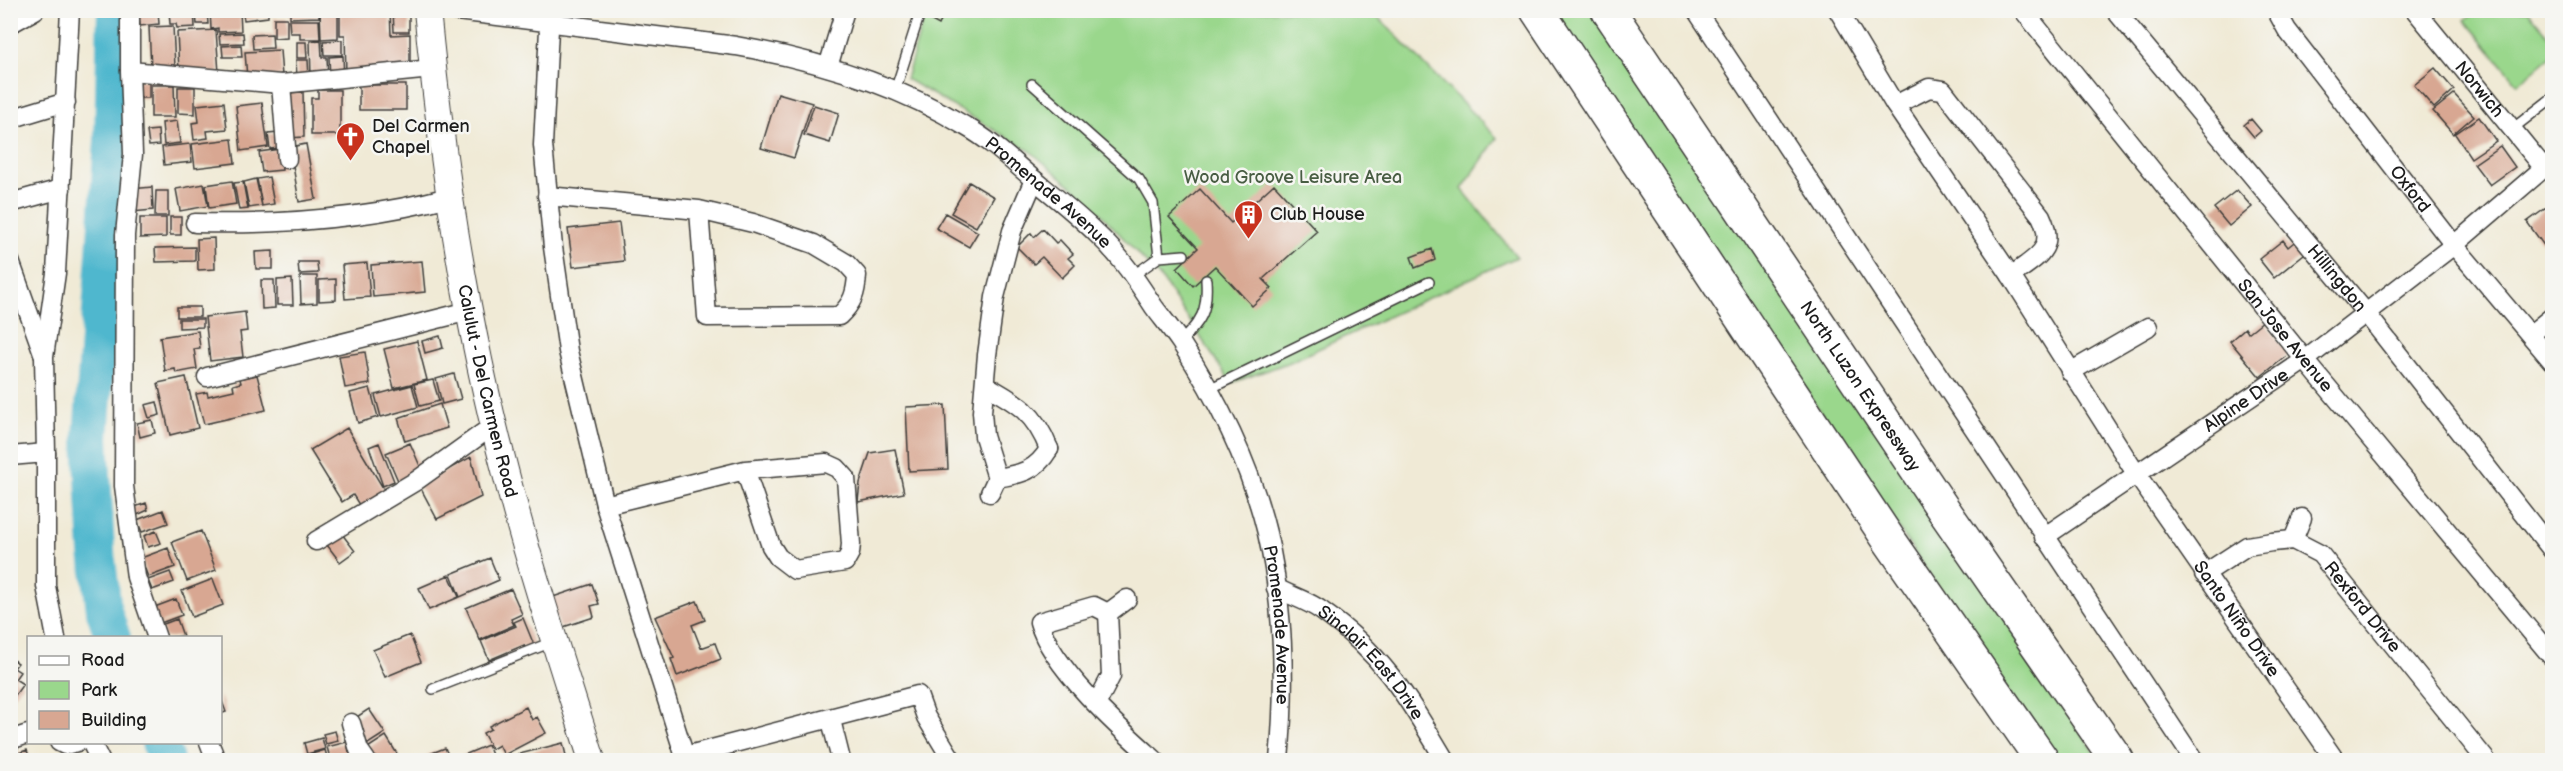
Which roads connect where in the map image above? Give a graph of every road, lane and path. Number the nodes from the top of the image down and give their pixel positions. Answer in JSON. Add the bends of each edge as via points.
{"nodes":[{"id":1,"x":35,"y":10,"type":"edge"},
{"id":2,"x":70,"y":10,"type":"edge"},
{"id":3,"x":130,"y":10,"type":"edge"},
{"id":4,"x":427,"y":10,"type":"edge"},
{"id":5,"x":449,"y":10,"type":"edge"},
{"id":6,"x":844,"y":10,"type":"edge"},
{"id":7,"x":921,"y":10,"type":"edge"},
{"id":8,"x":1537,"y":10,"type":"edge"},
{"id":9,"x":1608,"y":10,"type":"edge"},
{"id":10,"x":1696,"y":10,"type":"edge"},
{"id":11,"x":1838,"y":10,"type":"edge"},
{"id":12,"x":2023,"y":10,"type":"edge"},
{"id":13,"x":2115,"y":10,"type":"edge"},
{"id":14,"x":2276,"y":10,"type":"edge"},
{"id":15,"x":2415,"y":10,"type":"edge"},
{"id":16,"x":549,"y":16,"type":"edge"},
{"id":17,"x":10,"y":24,"type":"edge"},
{"id":18,"x":828,"y":67,"type":"junction"},
{"id":19,"x":432,"y":69,"type":"junction"},
{"id":20,"x":130,"y":71,"type":"junction"},
{"id":21,"x":281,"y":84,"type":"junction"},
{"id":22,"x":1032,"y":84,"type":"dead end"},
{"id":23,"x":895,"y":91,"type":"junction"},
{"id":24,"x":2553,"y":98,"type":"edge"},
{"id":25,"x":66,"y":102,"type":"junction"},
{"id":26,"x":1895,"y":105,"type":"junction"},
{"id":27,"x":10,"y":119,"type":"edge"},
{"id":28,"x":2511,"y":130,"type":"junction"},
{"id":29,"x":286,"y":159,"type":"dead end"},
{"id":30,"x":2548,"y":164,"type":"edge"},
{"id":31,"x":1035,"y":180,"type":"junction"},
{"id":32,"x":61,"y":189,"type":"junction"},
{"id":33,"x":547,"y":196,"type":"junction"},
{"id":34,"x":449,"y":197,"type":"junction"},
{"id":35,"x":10,"y":203,"type":"edge"},
{"id":36,"x":699,"y":210,"type":"junction"},
{"id":37,"x":195,"y":223,"type":"dead end"},
{"id":38,"x":2454,"y":245,"type":"junction"},
{"id":39,"x":1184,"y":255,"type":"dead end"},
{"id":40,"x":1159,"y":257,"type":"junction"},
{"id":41,"x":10,"y":261,"type":"edge"},
{"id":42,"x":1134,"y":275,"type":"junction"},
{"id":43,"x":2011,"y":276,"type":"junction"},
{"id":44,"x":1206,"y":280,"type":"dead end"},
{"id":45,"x":1429,"y":282,"type":"dead end"},
{"id":46,"x":469,"y":311,"type":"junction"},
{"id":47,"x":2366,"y":313,"type":"junction"},
{"id":48,"x":2553,"y":317,"type":"edge"},
{"id":49,"x":2148,"y":327,"type":"dead end"},
{"id":50,"x":2531,"y":334,"type":"junction"},
{"id":51,"x":1180,"y":342,"type":"junction"},
{"id":52,"x":44,"y":357,"type":"junction"},
{"id":53,"x":2305,"y":360,"type":"junction"},
{"id":54,"x":2553,"y":361,"type":"edge"},
{"id":55,"x":2070,"y":372,"type":"junction"},
{"id":56,"x":207,"y":377,"type":"dead end"},
{"id":57,"x":985,"y":385,"type":"junction"},
{"id":58,"x":1209,"y":389,"type":"junction"},
{"id":59,"x":494,"y":425,"type":"junction"},
{"id":60,"x":46,"y":453,"type":"junction"},
{"id":61,"x":10,"y":456,"type":"edge"},
{"id":62,"x":745,"y":470,"type":"junction"},
{"id":63,"x":2137,"y":475,"type":"junction"},
{"id":64,"x":605,"y":505,"type":"junction"},
{"id":65,"x":2302,"y":519,"type":"dead end"},
{"id":66,"x":2044,"y":537,"type":"junction"},
{"id":67,"x":2293,"y":540,"type":"junction"},
{"id":68,"x":316,"y":541,"type":"dead end"},
{"id":69,"x":2553,"y":550,"type":"edge"},
{"id":70,"x":2205,"y":574,"type":"junction"},
{"id":71,"x":1276,"y":588,"type":"junction"},
{"id":72,"x":1127,"y":599,"type":"dead end"},
{"id":73,"x":1108,"y":614,"type":"junction"},
{"id":74,"x":56,"y":636,"type":"edge"},
{"id":75,"x":156,"y":636,"type":"edge"},
{"id":76,"x":555,"y":641,"type":"junction"},
{"id":77,"x":2553,"y":657,"type":"edge"},
{"id":78,"x":433,"y":689,"type":"dead end"},
{"id":79,"x":1097,"y":703,"type":"junction"},
{"id":80,"x":831,"y":720,"type":"junction"},
{"id":81,"x":351,"y":723,"type":"dead end"},
{"id":82,"x":27,"y":734,"type":"edge"},
{"id":83,"x":10,"y":740,"type":"edge"},
{"id":84,"x":92,"y":744,"type":"edge"},
{"id":85,"x":209,"y":744,"type":"edge"},
{"id":86,"x":685,"y":758,"type":"edge"},
{"id":87,"x":100,"y":760,"type":"edge"},
{"id":88,"x":216,"y":760,"type":"edge"},
{"id":89,"x":366,"y":760,"type":"edge"},
{"id":90,"x":592,"y":760,"type":"edge"},
{"id":91,"x":841,"y":760,"type":"edge"},
{"id":92,"x":952,"y":760,"type":"edge"},
{"id":93,"x":1155,"y":760,"type":"edge"},
{"id":94,"x":1279,"y":760,"type":"edge"},
{"id":95,"x":1445,"y":760,"type":"edge"},
{"id":96,"x":2042,"y":760,"type":"edge"},
{"id":97,"x":2117,"y":760,"type":"edge"},
{"id":98,"x":2194,"y":760,"type":"edge"},
{"id":99,"x":2336,"y":760,"type":"edge"},
{"id":100,"x":2487,"y":760,"type":"edge"}],
"edges":[{"from":1,"to":17,"type":"street"},
{"from":2,"to":25,"type":"street"},
{"from":3,"to":20,"type":"street"},
{"from":4,"to":19,"type":"main road","name":"Calulut - Del Carmen Road"},
{"from":5,"to":16,"type":"street","name":"Promenade Avenue"},
{"from":6,"to":18,"type":"street"},
{"from":7,"to":23,"type":"lane"},
{"from":8,"to":96,"type":"highway","via":[[1889,540]]},
{"from":9,"to":97,"type":"highway","name":"North Luzon Expressway","via":[[1945,512]]},
{"from":10,"to":66,"type":"street"},
{"from":11,"to":26,"type":"street","name":"Santo Niño Drive"},
{"from":12,"to":53,"type":"street","name":"San Jose Avenue"},
{"from":13,"to":47,"type":"street","name":"Hillingdon"},
{"from":14,"to":38,"type":"street","name":"Oxford","via":[[2287,30]]},
{"from":15,"to":28,"type":"street","name":"Norwich"},
{"from":16,"to":18,"type":"street","name":"Promenade Avenue","via":[[736,46]]},
{"from":16,"to":33,"type":"street","via":[[543,145]]},
{"from":18,"to":23,"type":"street","name":"Promenade Avenue"},
{"from":19,"to":21,"type":"street"},
{"from":19,"to":34,"type":"main road","name":"Calulut - Del Carmen Road"},
{"from":20,"to":21,"type":"street"},
{"from":20,"to":75,"type":"street","via":[[133,154],[125,236],[124,486],[136,577]]},
{"from":21,"to":29,"type":"street"},
{"from":22,"to":40,"type":"lane","via":[[1139,180],[1153,203]]},
{"from":23,"to":31,"type":"street","name":"Promenade Avenue","via":[[966,126]]},
{"from":24,"to":28,"type":"lane"},
{"from":25,"to":27,"type":"street"},
{"from":25,"to":32,"type":"street"},
{"from":26,"to":43,"type":"street","name":"Santo Niño Drive"},
{"from":26,"to":43,"type":"street","via":[[1929,88],[1943,90],[2041,216],[2048,231],[2048,243]]},
{"from":28,"to":30,"type":"street","name":"Norwich"},
{"from":30,"to":38,"type":"street","name":"Alpine Drive"},
{"from":31,"to":42,"type":"street","name":"Promenade Avenue","via":[[1097,234]]},
{"from":31,"to":57,"type":"street","via":[[1012,231],[995,297]]},
{"from":32,"to":35,"type":"street"},
{"from":32,"to":52,"type":"street","via":[[56,273]]},
{"from":33,"to":36,"type":"street"},
{"from":33,"to":64,"type":"street","via":[[568,351]]},
{"from":34,"to":37,"type":"street","via":[[356,216],[262,224]]},
{"from":34,"to":46,"type":"main road","name":"Calulut - Del Carmen Road"},
{"from":36,"to":36,"type":"street","via":[[814,244],[846,263],[857,275],[850,306],[839,316],[707,317]]},
{"from":38,"to":47,"type":"street","name":"Alpine Drive"},
{"from":38,"to":50,"type":"street","name":"Oxford"},
{"from":39,"to":40,"type":"lane"},
{"from":40,"to":42,"type":"lane"},
{"from":41,"to":52,"type":"street"},
{"from":42,"to":51,"type":"street","name":"Promenade Avenue"},
{"from":43,"to":55,"type":"street","name":"Santo Niño Drive"},
{"from":44,"to":51,"type":"lane","via":[[1204,313]]},
{"from":45,"to":58,"type":"lane"},
{"from":46,"to":56,"type":"street"},
{"from":46,"to":59,"type":"main road","name":"Calulut - Del Carmen Road"},
{"from":47,"to":53,"type":"street","name":"Alpine Drive"},
{"from":47,"to":69,"type":"street","name":"Hillingdon"},
{"from":48,"to":50,"type":"street"},
{"from":49,"to":55,"type":"street"},
{"from":50,"to":54,"type":"street","name":"Oxford"},
{"from":51,"to":58,"type":"street","name":"Promenade Avenue"},
{"from":52,"to":60,"type":"street"},
{"from":53,"to":63,"type":"street","name":"Alpine Drive"},
{"from":53,"to":77,"type":"street","name":"San Jose Avenue"},
{"from":55,"to":63,"type":"street","name":"Santo Niño Drive"},
{"from":57,"to":57,"type":"street","via":[[982,412],[993,485],[1029,470],[1057,450],[1022,406]]},
{"from":58,"to":71,"type":"street","name":"Promenade Avenue","via":[[1253,489],[1267,532]]},
{"from":59,"to":68,"type":"street","via":[[416,481]]},
{"from":59,"to":76,"type":"main road","name":"Calulut - Del Carmen Road"},
{"from":60,"to":61,"type":"street"},
{"from":60,"to":74,"type":"street","via":[[46,586]]},
{"from":62,"to":62,"type":"street","via":[[826,463],[837,468],[846,478],[847,489],[851,544],[845,562],[795,570],[778,557]]},
{"from":62,"to":64,"type":"street"},
{"from":63,"to":66,"type":"street","name":"Alpine Drive"},
{"from":63,"to":70,"type":"street","name":"Santo Niño Drive"},
{"from":64,"to":86,"type":"street"},
{"from":65,"to":67,"type":"street"},
{"from":66,"to":98,"type":"street"},
{"from":67,"to":70,"type":"street","via":[[2247,546]]},
{"from":67,"to":100,"type":"street","name":"Rexford Drive","via":[[2320,554]]},
{"from":70,"to":99,"type":"street","name":"Santo Niño Drive"},
{"from":71,"to":94,"type":"street","name":"Promenade Avenue","via":[[1284,708]]},
{"from":71,"to":95,"type":"street","name":"Sinclair East Drive","via":[[1321,610],[1375,654],[1402,689]]},
{"from":72,"to":73,"type":"street"},
{"from":73,"to":79,"type":"street","via":[[1111,676]]},
{"from":73,"to":79,"type":"street","via":[[1094,606],[1039,622],[1069,675]]},
{"from":76,"to":78,"type":"lane"},
{"from":76,"to":90,"type":"main road","name":"Calulut - Del Carmen Road"},
{"from":79,"to":93,"type":"street"},
{"from":80,"to":86,"type":"street"},
{"from":80,"to":91,"type":"street"},
{"from":80,"to":92,"type":"street","via":[[918,695],[926,717]]},
{"from":81,"to":89,"type":"street"},
{"from":82,"to":83,"type":"street"},
{"from":84,"to":87,"type":"street"},
{"from":85,"to":88,"type":"street"}]}
